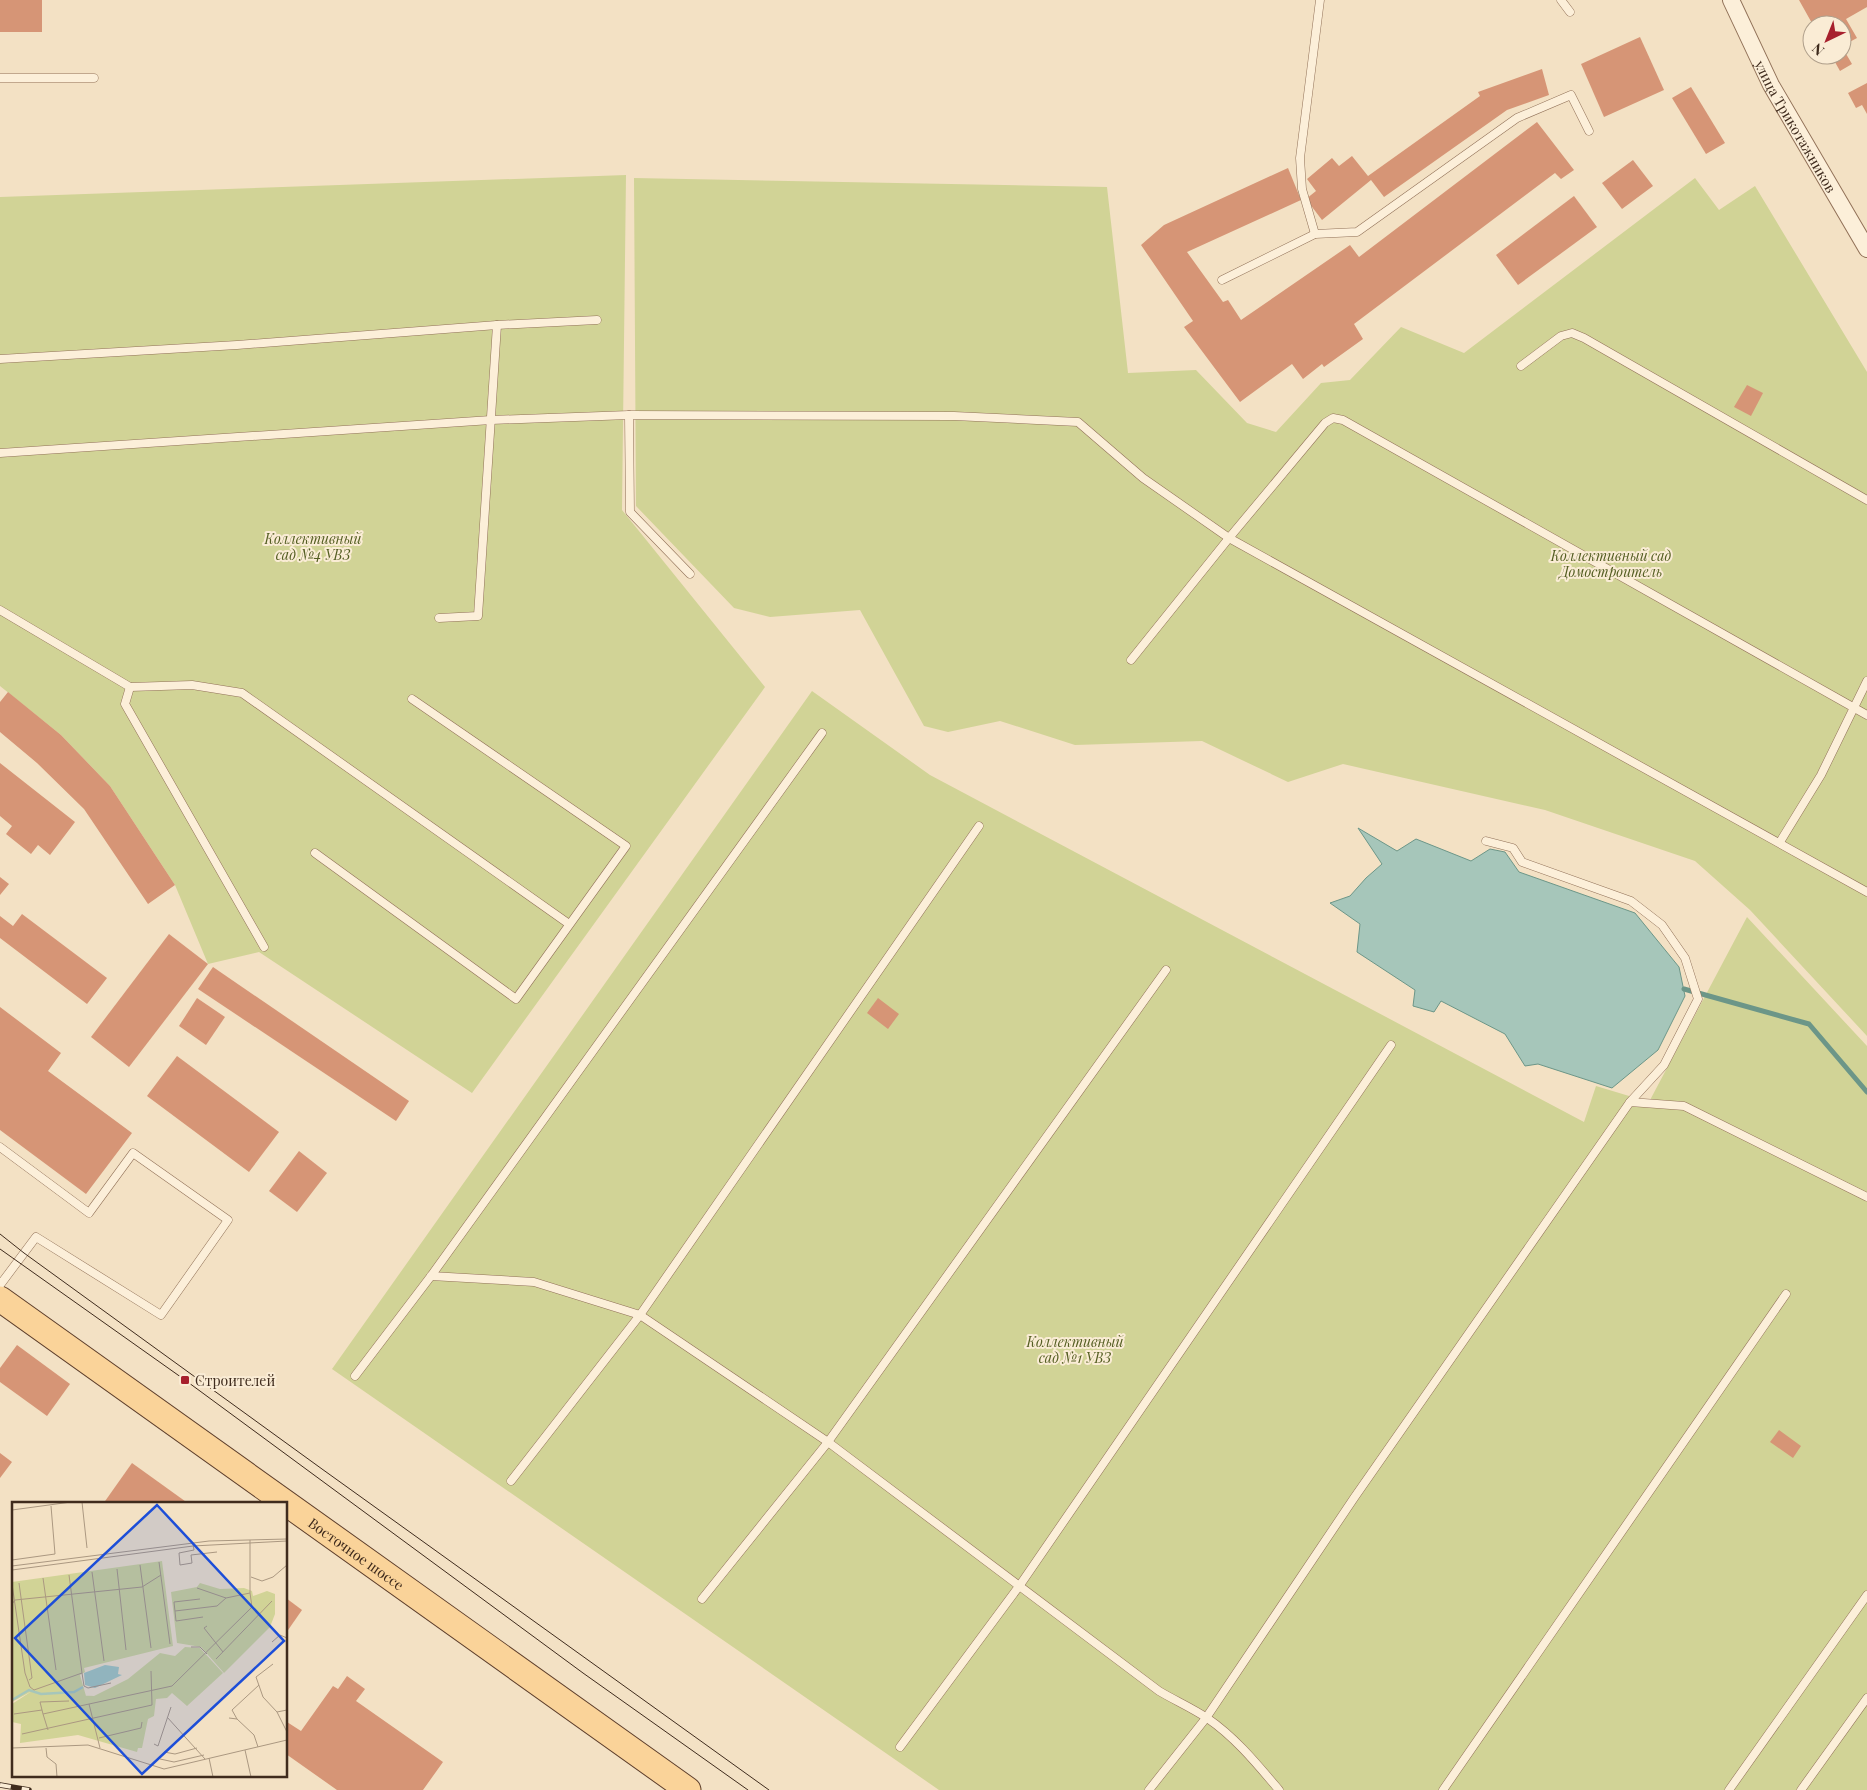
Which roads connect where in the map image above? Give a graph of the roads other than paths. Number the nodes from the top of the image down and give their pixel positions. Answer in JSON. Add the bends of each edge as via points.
{"nodes":[{"id":1,"x":1320,"y":0,"type":"edge"},
{"id":2,"x":1561,"y":0,"type":"edge"},
{"id":3,"x":1731,"y":0,"type":"edge"},
{"id":4,"x":1570,"y":12,"type":"dead end"},
{"id":5,"x":0,"y":78,"type":"edge"},
{"id":6,"x":94,"y":78,"type":"dead end"},
{"id":7,"x":1589,"y":131,"type":"dead end"},
{"id":8,"x":1315,"y":234,"type":"junction"},
{"id":9,"x":1867,"y":249,"type":"edge"},
{"id":10,"x":1222,"y":280,"type":"dead end"},
{"id":11,"x":597,"y":320,"type":"dead end"},
{"id":12,"x":497,"y":325,"type":"junction"},
{"id":13,"x":0,"y":359,"type":"edge"},
{"id":14,"x":1521,"y":366,"type":"dead end"},
{"id":15,"x":629,"y":416,"type":"junction"},
{"id":16,"x":490,"y":420,"type":"junction"},
{"id":17,"x":0,"y":452,"type":"edge"},
{"id":18,"x":1867,"y":500,"type":"edge"},
{"id":19,"x":1229,"y":538,"type":"junction"},
{"id":20,"x":690,"y":574,"type":"dead end"},
{"id":21,"x":0,"y":610,"type":"edge"},
{"id":22,"x":440,"y":618,"type":"dead end"},
{"id":23,"x":1131,"y":660,"type":"dead end"},
{"id":24,"x":1867,"y":681,"type":"edge"},
{"id":25,"x":130,"y":688,"type":"junction"},
{"id":26,"x":412,"y":699,"type":"dead end"},
{"id":27,"x":1855,"y":708,"type":"junction"},
{"id":28,"x":1867,"y":715,"type":"edge"},
{"id":29,"x":822,"y":732,"type":"dead end"},
{"id":30,"x":979,"y":826,"type":"dead end"},
{"id":31,"x":1486,"y":841,"type":"dead end"},
{"id":32,"x":1780,"y":842,"type":"junction"},
{"id":33,"x":315,"y":853,"type":"dead end"},
{"id":34,"x":1867,"y":892,"type":"edge"},
{"id":35,"x":570,"y":924,"type":"junction"},
{"id":36,"x":264,"y":947,"type":"dead end"},
{"id":37,"x":1166,"y":970,"type":"dead end"},
{"id":38,"x":1391,"y":1045,"type":"dead end"},
{"id":39,"x":1630,"y":1102,"type":"junction"},
{"id":40,"x":0,"y":1148,"type":"edge"},
{"id":41,"x":1867,"y":1197,"type":"edge"},
{"id":42,"x":431,"y":1276,"type":"junction"},
{"id":43,"x":0,"y":1285,"type":"edge"},
{"id":44,"x":1786,"y":1294,"type":"dead end"},
{"id":45,"x":0,"y":1299,"type":"edge"},
{"id":46,"x":640,"y":1316,"type":"junction"},
{"id":47,"x":354,"y":1376,"type":"dead end"},
{"id":48,"x":828,"y":1442,"type":"junction"},
{"id":49,"x":511,"y":1481,"type":"dead end"},
{"id":50,"x":284,"y":1502,"type":"edge"},
{"id":51,"x":288,"y":1505,"type":"edge"},
{"id":52,"x":1020,"y":1585,"type":"junction"},
{"id":53,"x":1867,"y":1595,"type":"edge"},
{"id":54,"x":702,"y":1599,"type":"dead end"},
{"id":55,"x":1867,"y":1698,"type":"edge"},
{"id":56,"x":1206,"y":1718,"type":"junction"},
{"id":57,"x":900,"y":1747,"type":"dead end"},
{"id":58,"x":688,"y":1790,"type":"edge"},
{"id":59,"x":1150,"y":1790,"type":"edge"},
{"id":60,"x":1279,"y":1790,"type":"edge"},
{"id":61,"x":1442,"y":1790,"type":"edge"},
{"id":62,"x":1729,"y":1790,"type":"edge"},
{"id":63,"x":1801,"y":1790,"type":"edge"}],
"edges":[{"from":1,"to":8,"type":"lane","via":[[1300,158],[1302,189]]},
{"from":2,"to":4,"type":"lane"},
{"from":3,"to":9,"type":"street","name":"улица Трикотажников","via":[[1771,85]]},
{"from":5,"to":6,"type":"lane"},
{"from":7,"to":8,"type":"lane","via":[[1571,95],[1517,118],[1357,232]]},
{"from":8,"to":10,"type":"lane"},
{"from":11,"to":12,"type":"lane"},
{"from":12,"to":13,"type":"lane"},
{"from":12,"to":16,"type":"lane"},
{"from":14,"to":18,"type":"lane","via":[[1561,336],[1572,333]]},
{"from":15,"to":16,"type":"lane"},
{"from":15,"to":19,"type":"lane","via":[[954,416],[1078,422],[1143,478]]},
{"from":15,"to":20,"type":"lane","via":[[630,512]]},
{"from":16,"to":17,"type":"lane"},
{"from":16,"to":22,"type":"lane","via":[[478,616]]},
{"from":19,"to":23,"type":"lane"},
{"from":19,"to":27,"type":"lane","via":[[1326,423],[1333,418],[1343,420]]},
{"from":19,"to":32,"type":"lane"},
{"from":21,"to":25,"type":"lane"},
{"from":24,"to":27,"type":"lane"},
{"from":25,"to":35,"type":"lane","via":[[192,685],[242,692]]},
{"from":25,"to":36,"type":"lane","via":[[125,704]]},
{"from":26,"to":35,"type":"lane","via":[[626,846]]},
{"from":27,"to":28,"type":"lane"},
{"from":27,"to":32,"type":"lane","via":[[1821,775]]},
{"from":29,"to":42,"type":"lane"},
{"from":30,"to":46,"type":"lane"},
{"from":31,"to":39,"type":"lane","via":[[1513,848],[1522,862],[1631,901],[1662,925],[1685,958],[1698,999],[1664,1065]]},
{"from":32,"to":34,"type":"lane"},
{"from":33,"to":35,"type":"lane","via":[[516,999]]},
{"from":37,"to":48,"type":"lane"},
{"from":38,"to":52,"type":"lane"},
{"from":39,"to":41,"type":"lane","via":[[1684,1106]]},
{"from":39,"to":56,"type":"lane","via":[[1354,1498]]},
{"from":40,"to":43,"type":"lane","via":[[89,1213],[133,1153],[228,1220],[161,1315],[36,1237]]},
{"from":42,"to":46,"type":"lane","via":[[534,1282]]},
{"from":42,"to":47,"type":"lane"},
{"from":44,"to":61,"type":"lane"},
{"from":45,"to":50,"type":"main road","name":"Восточное шоссе"},
{"from":46,"to":48,"type":"lane"},
{"from":46,"to":49,"type":"lane"},
{"from":48,"to":52,"type":"lane"},
{"from":48,"to":54,"type":"lane"},
{"from":51,"to":58,"type":"main road","name":"Восточное шоссе"},
{"from":52,"to":56,"type":"lane","via":[[1159,1691]]},
{"from":52,"to":57,"type":"lane"},
{"from":53,"to":62,"type":"lane"},
{"from":55,"to":63,"type":"lane"},
{"from":56,"to":59,"type":"lane"},
{"from":56,"to":60,"type":"lane","via":[[1232,1737]]}]}
